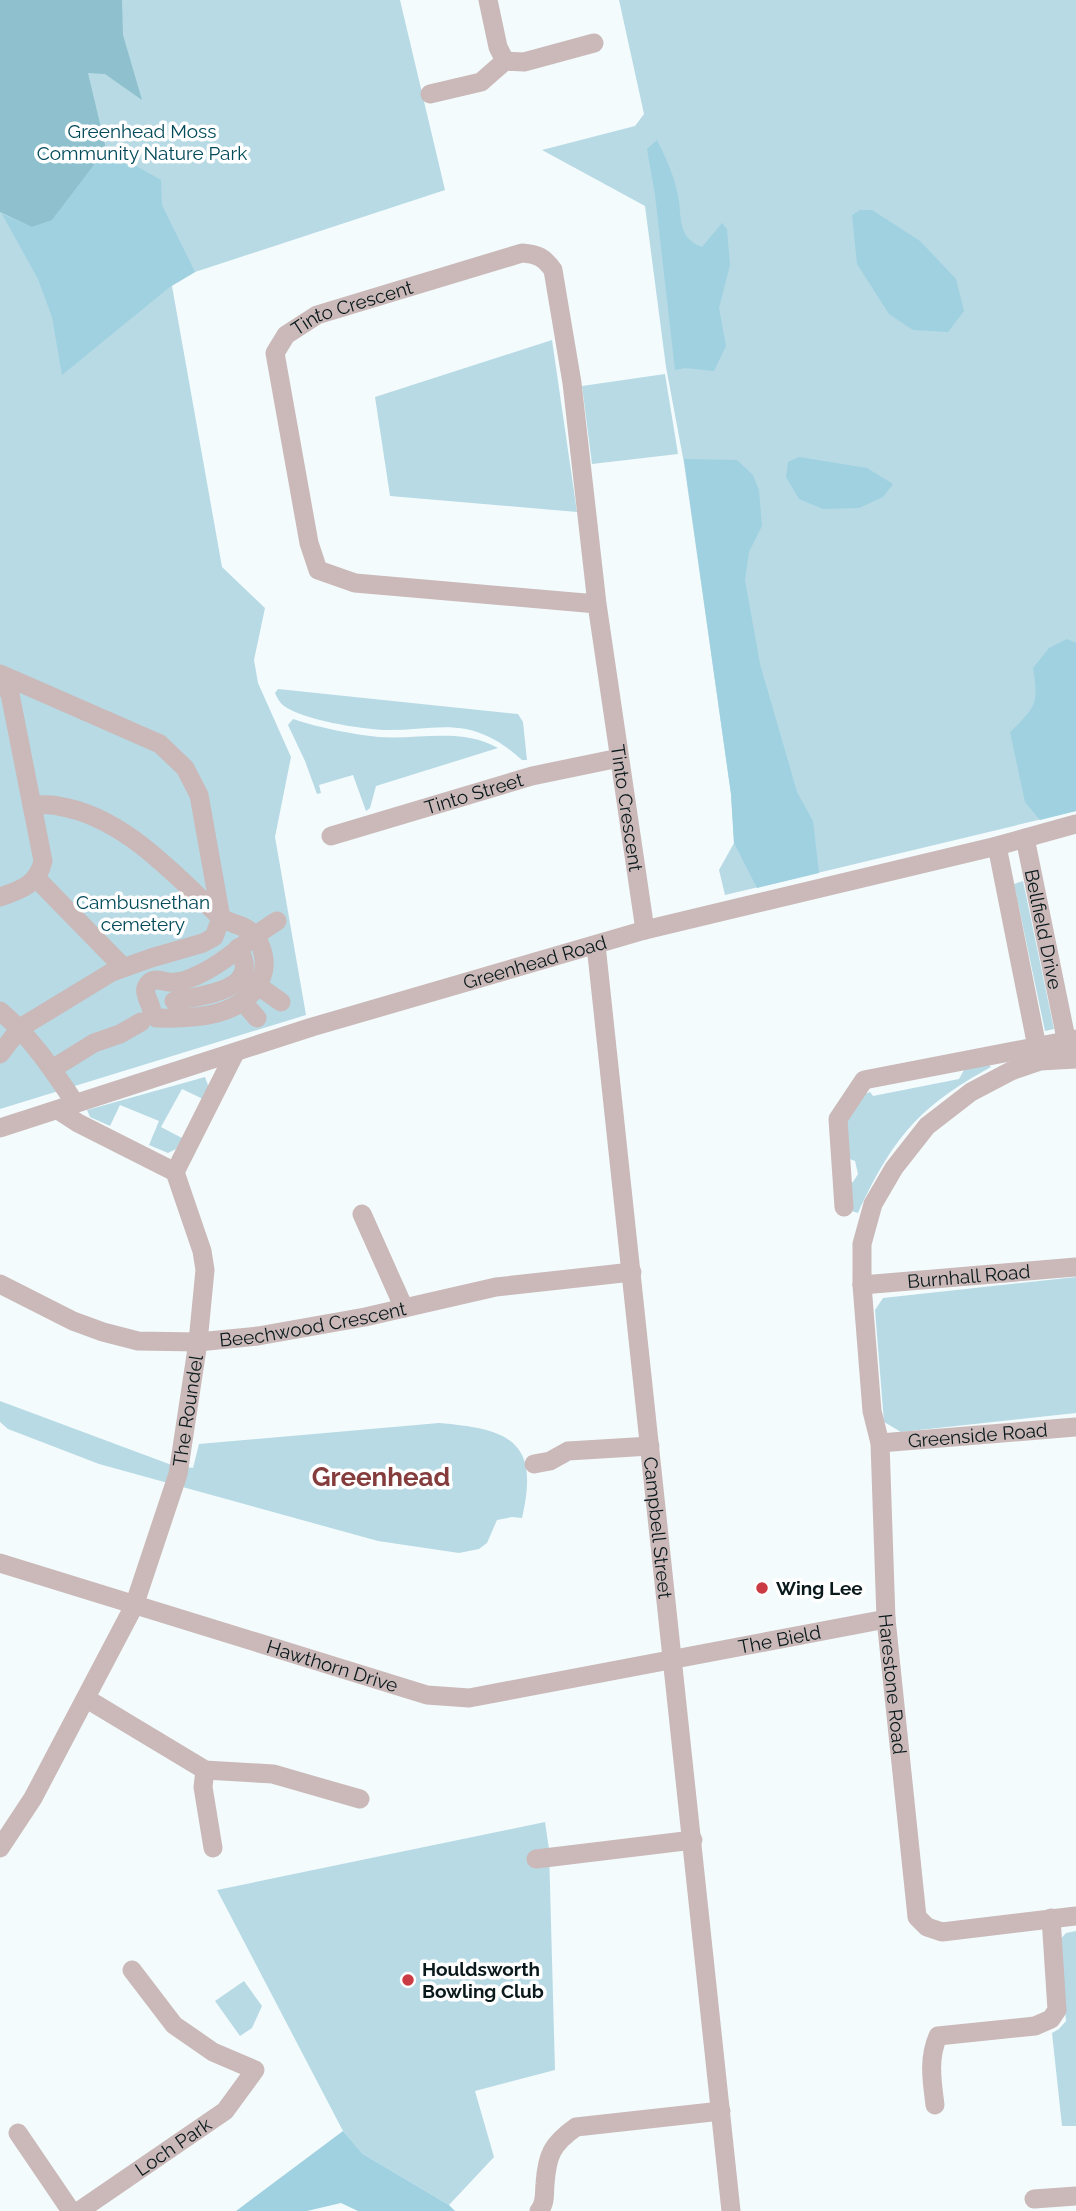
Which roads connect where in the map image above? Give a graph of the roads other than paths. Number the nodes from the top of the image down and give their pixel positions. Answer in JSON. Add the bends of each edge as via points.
{"nodes":[{"id":1,"x":488,"y":0,"type":"edge"},
{"id":2,"x":594,"y":43,"type":"dead end"},
{"id":3,"x":505,"y":61,"type":"junction"},
{"id":4,"x":430,"y":94,"type":"dead end"},
{"id":5,"x":597,"y":604,"type":"junction"},
{"id":6,"x":0,"y":676,"type":"edge"},
{"id":7,"x":619,"y":758,"type":"junction"},
{"id":8,"x":32,"y":805,"type":"junction"},
{"id":9,"x":1076,"y":824,"type":"edge"},
{"id":10,"x":331,"y":836,"type":"dead end"},
{"id":11,"x":1025,"y":838,"type":"junction"},
{"id":12,"x":997,"y":846,"type":"junction"},
{"id":13,"x":36,"y":878,"type":"junction"},
{"id":14,"x":0,"y":897,"type":"edge"},
{"id":15,"x":221,"y":918,"type":"junction"},
{"id":16,"x":277,"y":921,"type":"dead end"},
{"id":17,"x":645,"y":930,"type":"junction"},
{"id":18,"x":596,"y":945,"type":"junction"},
{"id":19,"x":267,"y":959,"type":"junction"},
{"id":20,"x":123,"y":967,"type":"junction"},
{"id":21,"x":174,"y":1001,"type":"junction"},
{"id":22,"x":243,"y":1002,"type":"junction"},
{"id":23,"x":281,"y":1002,"type":"dead end"},
{"id":24,"x":0,"y":1011,"type":"edge"},
{"id":25,"x":149,"y":1018,"type":"junction"},
{"id":26,"x":257,"y":1018,"type":"dead end"},
{"id":27,"x":20,"y":1028,"type":"junction"},
{"id":28,"x":1072,"y":1050,"type":"edge"},
{"id":29,"x":235,"y":1053,"type":"junction"},
{"id":30,"x":1039,"y":1053,"type":"junction"},
{"id":31,"x":0,"y":1054,"type":"edge"},
{"id":32,"x":52,"y":1069,"type":"junction"},
{"id":33,"x":66,"y":1106,"type":"junction"},
{"id":34,"x":0,"y":1128,"type":"edge"},
{"id":35,"x":174,"y":1172,"type":"junction"},
{"id":36,"x":844,"y":1207,"type":"dead end"},
{"id":37,"x":362,"y":1214,"type":"dead end"},
{"id":38,"x":1076,"y":1267,"type":"edge"},
{"id":39,"x":632,"y":1272,"type":"junction"},
{"id":40,"x":0,"y":1284,"type":"edge"},
{"id":41,"x":862,"y":1285,"type":"junction"},
{"id":42,"x":404,"y":1308,"type":"junction"},
{"id":43,"x":198,"y":1342,"type":"junction"},
{"id":44,"x":1076,"y":1427,"type":"edge"},
{"id":45,"x":880,"y":1443,"type":"junction"},
{"id":46,"x":650,"y":1446,"type":"junction"},
{"id":47,"x":534,"y":1464,"type":"dead end"},
{"id":48,"x":0,"y":1563,"type":"edge"},
{"id":49,"x":134,"y":1606,"type":"junction"},
{"id":50,"x":886,"y":1619,"type":"junction"},
{"id":51,"x":673,"y":1660,"type":"junction"},
{"id":52,"x":87,"y":1699,"type":"junction"},
{"id":53,"x":205,"y":1770,"type":"junction"},
{"id":54,"x":360,"y":1799,"type":"dead end"},
{"id":55,"x":693,"y":1840,"type":"junction"},
{"id":56,"x":213,"y":1847,"type":"dead end"},
{"id":57,"x":0,"y":1848,"type":"edge"},
{"id":58,"x":536,"y":1859,"type":"dead end"},
{"id":59,"x":1076,"y":1916,"type":"edge"},
{"id":60,"x":1051,"y":1918,"type":"junction"},
{"id":61,"x":132,"y":1970,"type":"dead end"},
{"id":62,"x":935,"y":2105,"type":"dead end"},
{"id":63,"x":721,"y":2110,"type":"junction"},
{"id":64,"x":18,"y":2133,"type":"dead end"},
{"id":65,"x":1076,"y":2196,"type":"edge"},
{"id":66,"x":1034,"y":2199,"type":"dead end"},
{"id":67,"x":71,"y":2211,"type":"edge"},
{"id":68,"x":79,"y":2211,"type":"edge"},
{"id":69,"x":539,"y":2211,"type":"edge"},
{"id":70,"x":732,"y":2211,"type":"edge"}],
"edges":[{"from":1,"to":3,"type":"street"},
{"from":2,"to":3,"type":"street","via":[[524,62]]},
{"from":3,"to":4,"type":"street","via":[[481,82]]},
{"from":5,"to":5,"type":"street","name":"Tinto Crescent","via":[[572,383],[554,270],[546,260],[522,253],[317,315],[286,335],[275,353],[309,543],[318,570],[355,583]]},
{"from":5,"to":7,"type":"street","name":"Tinto Crescent"},
{"from":6,"to":8,"type":"street","via":[[10,694]]},
{"from":6,"to":15,"type":"street","via":[[160,744],[185,768],[199,796]]},
{"from":7,"to":10,"type":"street","name":"Tinto Street","via":[[532,776]]},
{"from":7,"to":17,"type":"street","name":"Tinto Crescent"},
{"from":8,"to":13,"type":"street","via":[[43,861]]},
{"from":8,"to":15,"type":"street","via":[[57,805],[107,823],[170,870]]},
{"from":9,"to":11,"type":"street","name":"Greenhead Road"},
{"from":11,"to":12,"type":"street","name":"Greenhead Road"},
{"from":11,"to":28,"type":"street","name":"Bellfield Drive"},
{"from":12,"to":17,"type":"street","name":"Greenhead Road"},
{"from":12,"to":30,"type":"street","name":"Bellfield Drive"},
{"from":13,"to":14,"type":"street","via":[[31,885]]},
{"from":13,"to":20,"type":"street"},
{"from":15,"to":19,"type":"street","via":[[243,926]]},
{"from":15,"to":20,"type":"street","via":[[214,937],[203,943]]},
{"from":16,"to":19,"type":"street"},
{"from":17,"to":18,"type":"street","name":"Greenhead Road"},
{"from":18,"to":29,"type":"street","name":"Greenhead Road"},
{"from":18,"to":39,"type":"street","name":"Campbell Street"},
{"from":19,"to":21,"type":"street","via":[[239,948],[245,962],[232,986]]},
{"from":19,"to":22,"type":"street"},
{"from":19,"to":23,"type":"street"},
{"from":20,"to":27,"type":"street"},
{"from":21,"to":22,"type":"street","via":[[211,1015]]},
{"from":21,"to":25,"type":"street"},
{"from":21,"to":25,"type":"street","via":[[156,980],[149,982],[145,992],[152,1006]]},
{"from":22,"to":26,"type":"street"},
{"from":24,"to":27,"type":"street"},
{"from":25,"to":32,"type":"street"},
{"from":27,"to":31,"type":"street"},
{"from":27,"to":32,"type":"street"},
{"from":28,"to":30,"type":"street"},
{"from":29,"to":33,"type":"street","name":"Greenhead Road"},
{"from":29,"to":35,"type":"street"},
{"from":30,"to":36,"type":"street","via":[[864,1080],[838,1119]]},
{"from":30,"to":41,"type":"street","name":"Harestone Road","via":[[971,1092],[927,1126],[894,1168],[873,1204],[862,1244]]},
{"from":32,"to":33,"type":"street"},
{"from":33,"to":34,"type":"street","name":"Greenhead Road"},
{"from":33,"to":35,"type":"street","via":[[78,1123]]},
{"from":35,"to":43,"type":"street","name":"The Roundel","via":[[205,1270]]},
{"from":37,"to":42,"type":"street"},
{"from":38,"to":41,"type":"street","name":"Burnhall Road"},
{"from":39,"to":42,"type":"street","name":"Beechwood Crescent","via":[[496,1287]]},
{"from":39,"to":46,"type":"street","name":"Campbell Street"},
{"from":40,"to":43,"type":"street","name":"Beechwood Crescent","via":[[103,1332],[138,1341]]},
{"from":41,"to":45,"type":"street","name":"Harestone Road","via":[[872,1411]]},
{"from":42,"to":43,"type":"street","name":"Beechwood Crescent","via":[[258,1336]]},
{"from":43,"to":49,"type":"street","name":"The Roundel","via":[[178,1474]]},
{"from":44,"to":45,"type":"street","name":"Greenside Road"},
{"from":45,"to":50,"type":"street","name":"Harestone Road"},
{"from":46,"to":47,"type":"street","via":[[568,1451]]},
{"from":46,"to":51,"type":"street","name":"Campbell Street"},
{"from":48,"to":49,"type":"street","name":"Hawthorn Drive"},
{"from":49,"to":51,"type":"street","name":"Hawthorn Drive","via":[[427,1695],[469,1698]]},
{"from":49,"to":52,"type":"street","name":"The Roundel"},
{"from":50,"to":51,"type":"street","name":"The Bield"},
{"from":50,"to":60,"type":"street","name":"Harestone Road","via":[[917,1917],[942,1932]]},
{"from":51,"to":55,"type":"street","name":"Campbell Street"},
{"from":52,"to":53,"type":"street"},
{"from":52,"to":57,"type":"street","name":"The Roundel"},
{"from":53,"to":54,"type":"street","via":[[273,1774]]},
{"from":53,"to":56,"type":"street","via":[[203,1787]]},
{"from":55,"to":58,"type":"street"},
{"from":55,"to":63,"type":"street","name":"Campbell Street"},
{"from":59,"to":60,"type":"street","name":"Harestone Road"},
{"from":60,"to":62,"type":"street","via":[[1057,2010],[1051,2019],[1035,2026],[938,2036],[931,2069]]},
{"from":61,"to":68,"type":"street","name":"Loch Park","via":[[174,2025],[213,2052],[255,2070],[225,2111]]},
{"from":63,"to":69,"type":"street","via":[[576,2127],[559,2139],[550,2154]]},
{"from":63,"to":70,"type":"street","name":"Campbell Street"},
{"from":64,"to":67,"type":"street"},
{"from":65,"to":66,"type":"street"}]}
